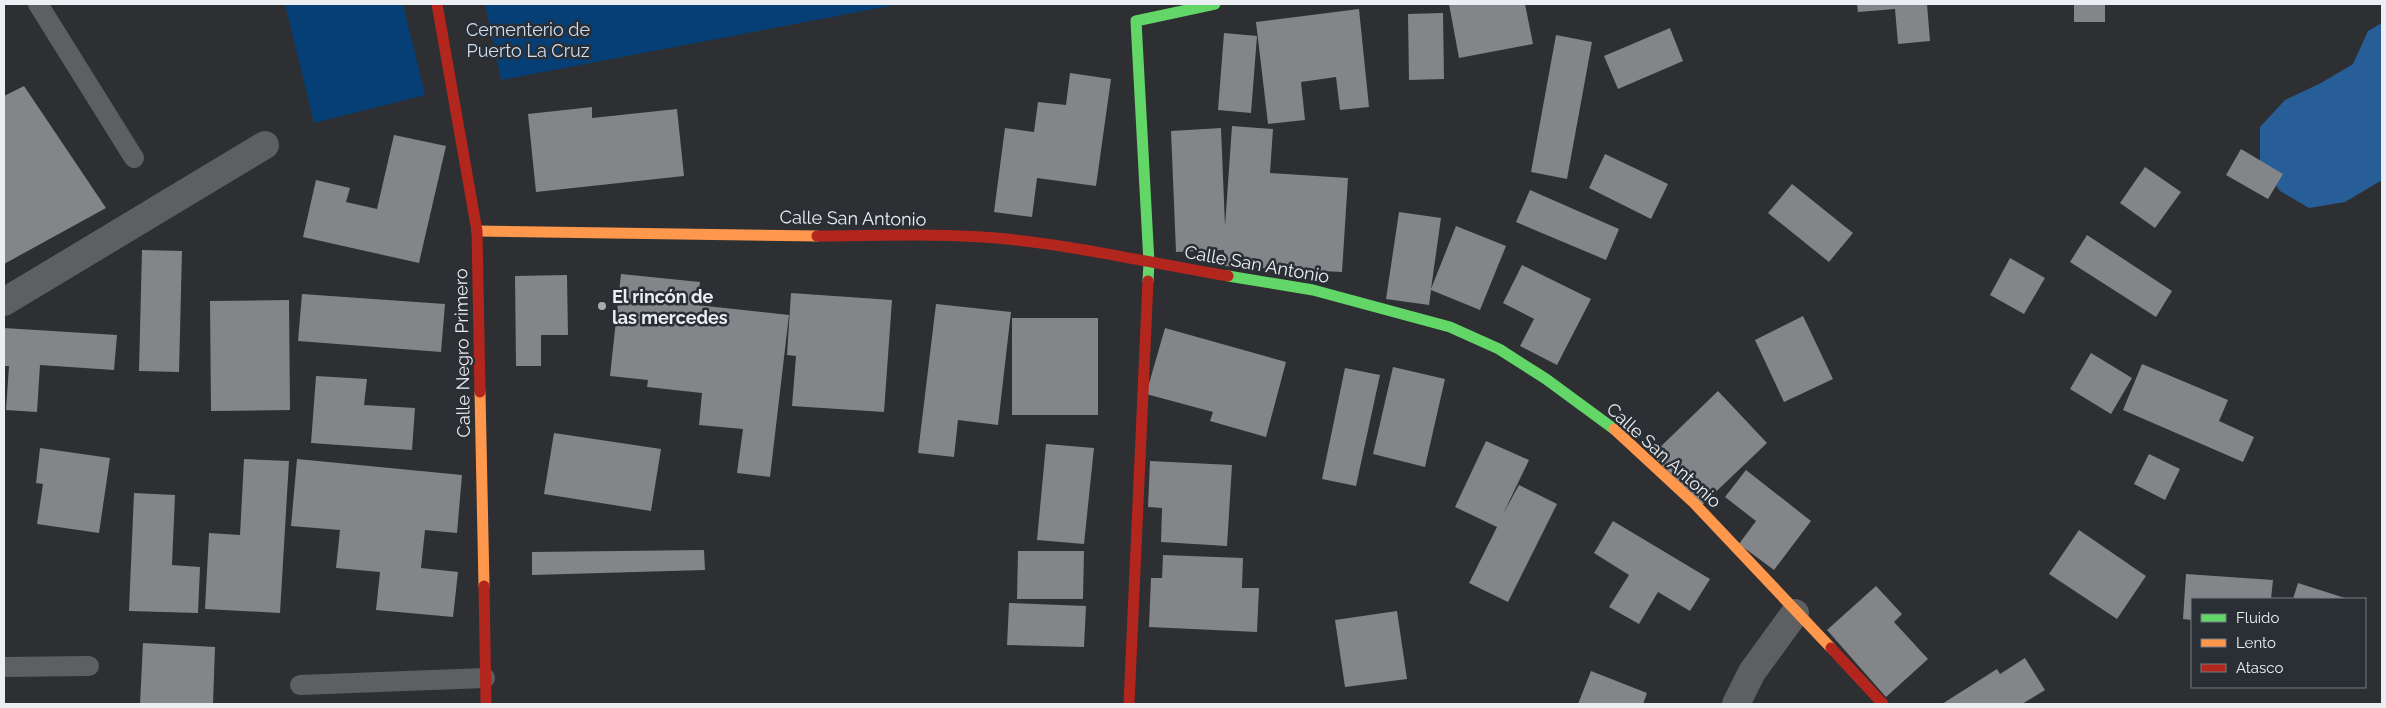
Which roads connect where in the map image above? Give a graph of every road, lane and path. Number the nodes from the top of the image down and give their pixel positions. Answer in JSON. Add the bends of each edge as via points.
{"nodes":[{"id":1,"x":38,"y":4,"type":"edge"},
{"id":2,"x":437,"y":4,"type":"edge"},
{"id":3,"x":1215,"y":4,"type":"edge"},
{"id":4,"x":265,"y":145,"type":"dead end"},
{"id":5,"x":134,"y":158,"type":"dead end"},
{"id":6,"x":477,"y":231,"type":"junction"},
{"id":7,"x":1149,"y":263,"type":"junction"},
{"id":8,"x":4,"y":302,"type":"edge"},
{"id":9,"x":1795,"y":613,"type":"junction"},
{"id":10,"x":89,"y":666,"type":"dead end"},
{"id":11,"x":4,"y":667,"type":"edge"},
{"id":12,"x":485,"y":678,"type":"junction"},
{"id":13,"x":300,"y":685,"type":"dead end"},
{"id":14,"x":486,"y":704,"type":"edge"},
{"id":15,"x":1129,"y":704,"type":"edge"},
{"id":16,"x":1736,"y":704,"type":"edge"},
{"id":17,"x":1883,"y":704,"type":"edge"}],
"edges":[{"from":1,"to":5,"type":"lane"},
{"from":2,"to":6,"type":"street","name":"Calle Negro Primero"},
{"from":3,"to":7,"type":"street","via":[[1136,21]]},
{"from":4,"to":8,"type":"street"},
{"from":6,"to":7,"type":"street","name":"Calle San Antonio","via":[[994,238],[1067,246]]},
{"from":6,"to":12,"type":"street","name":"Calle Negro Primero"},
{"from":7,"to":9,"type":"street","name":"Calle San Antonio","via":[[1313,290],[1450,327],[1499,349],[1546,379],[1624,437],[1694,503]]},
{"from":7,"to":15,"type":"street"},
{"from":9,"to":16,"type":"street","via":[[1752,672]]},
{"from":9,"to":17,"type":"street","name":"Calle San Antonio"},
{"from":10,"to":11,"type":"lane"},
{"from":12,"to":13,"type":"lane"},
{"from":12,"to":14,"type":"street","name":"Calle Negro Primero"}]}
